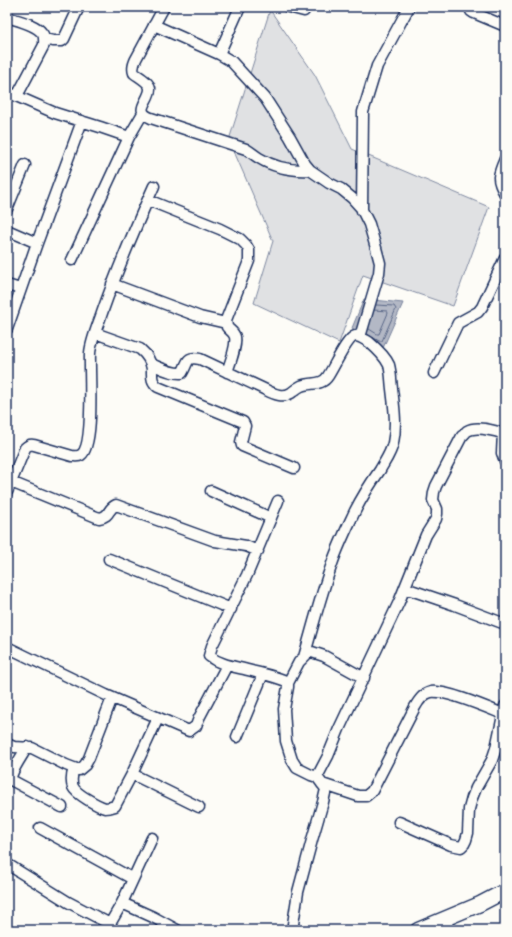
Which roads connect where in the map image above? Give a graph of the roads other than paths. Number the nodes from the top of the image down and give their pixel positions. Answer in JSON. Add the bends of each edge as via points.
{"nodes":[{"id":1,"x":79,"y":7,"type":"edge"},
{"id":2,"x":164,"y":7,"type":"edge"},
{"id":3,"x":240,"y":7,"type":"edge"},
{"id":4,"x":288,"y":7,"type":"edge"},
{"id":5,"x":409,"y":7,"type":"edge"},
{"id":6,"x":470,"y":7,"type":"edge"},
{"id":7,"x":304,"y":11,"type":"dead end"},
{"id":8,"x":7,"y":17,"type":"edge"},
{"id":9,"x":154,"y":25,"type":"junction"},
{"id":10,"x":505,"y":26,"type":"edge"},
{"id":11,"x":44,"y":39,"type":"junction"},
{"id":12,"x":219,"y":54,"type":"junction"},
{"id":13,"x":7,"y":92,"type":"edge"},
{"id":14,"x":17,"y":96,"type":"junction"},
{"id":15,"x":143,"y":113,"type":"junction"},
{"id":16,"x":82,"y":121,"type":"junction"},
{"id":17,"x":129,"y":137,"type":"junction"},
{"id":18,"x":505,"y":159,"type":"edge"},
{"id":19,"x":25,"y":165,"type":"dead end"},
{"id":20,"x":310,"y":170,"type":"junction"},
{"id":21,"x":154,"y":186,"type":"dead end"},
{"id":22,"x":505,"y":194,"type":"edge"},
{"id":23,"x":148,"y":200,"type":"junction"},
{"id":24,"x":7,"y":209,"type":"edge"},
{"id":25,"x":362,"y":211,"type":"junction"},
{"id":26,"x":7,"y":230,"type":"edge"},
{"id":27,"x":37,"y":243,"type":"junction"},
{"id":28,"x":505,"y":258,"type":"edge"},
{"id":29,"x":72,"y":260,"type":"dead end"},
{"id":30,"x":112,"y":284,"type":"junction"},
{"id":31,"x":7,"y":285,"type":"edge"},
{"id":32,"x":20,"y":289,"type":"junction"},
{"id":33,"x":226,"y":323,"type":"junction"},
{"id":34,"x":7,"y":329,"type":"edge"},
{"id":35,"x":95,"y":333,"type":"junction"},
{"id":36,"x":360,"y":337,"type":"junction"},
{"id":37,"x":151,"y":364,"type":"junction"},
{"id":38,"x":227,"y":372,"type":"junction"},
{"id":39,"x":434,"y":373,"type":"dead end"},
{"id":40,"x":504,"y":433,"type":"edge"},
{"id":41,"x":505,"y":461,"type":"edge"},
{"id":42,"x":294,"y":468,"type":"dead end"},
{"id":43,"x":11,"y":482,"type":"junction"},
{"id":44,"x":211,"y":491,"type":"dead end"},
{"id":45,"x":7,"y":492,"type":"edge"},
{"id":46,"x":278,"y":501,"type":"dead end"},
{"id":47,"x":271,"y":518,"type":"junction"},
{"id":48,"x":258,"y":551,"type":"junction"},
{"id":49,"x":109,"y":559,"type":"dead end"},
{"id":50,"x":405,"y":588,"type":"junction"},
{"id":51,"x":231,"y":609,"type":"junction"},
{"id":52,"x":505,"y":624,"type":"edge"},
{"id":53,"x":7,"y":647,"type":"edge"},
{"id":54,"x":304,"y":656,"type":"junction"},
{"id":55,"x":227,"y":665,"type":"junction"},
{"id":56,"x":263,"y":674,"type":"junction"},
{"id":57,"x":364,"y":678,"type":"junction"},
{"id":58,"x":288,"y":683,"type":"junction"},
{"id":59,"x":112,"y":698,"type":"junction"},
{"id":60,"x":504,"y":712,"type":"edge"},
{"id":61,"x":158,"y":718,"type":"junction"},
{"id":62,"x":237,"y":737,"type":"dead end"},
{"id":63,"x":7,"y":744,"type":"edge"},
{"id":64,"x":27,"y":747,"type":"junction"},
{"id":65,"x":500,"y":750,"type":"edge"},
{"id":66,"x":74,"y":768,"type":"junction"},
{"id":67,"x":132,"y":774,"type":"junction"},
{"id":68,"x":319,"y":780,"type":"junction"},
{"id":69,"x":62,"y":807,"type":"dead end"},
{"id":70,"x":199,"y":807,"type":"dead end"},
{"id":71,"x":399,"y":822,"type":"dead end"},
{"id":72,"x":40,"y":828,"type":"dead end"},
{"id":73,"x":152,"y":838,"type":"dead end"},
{"id":74,"x":7,"y":864,"type":"edge"},
{"id":75,"x":133,"y":879,"type":"junction"},
{"id":76,"x":504,"y":893,"type":"edge"},
{"id":77,"x":122,"y":903,"type":"junction"},
{"id":78,"x":447,"y":925,"type":"edge"},
{"id":79,"x":108,"y":927,"type":"edge"},
{"id":80,"x":176,"y":930,"type":"edge"},
{"id":81,"x":295,"y":930,"type":"edge"},
{"id":82,"x":418,"y":930,"type":"edge"}],
"edges":[{"from":1,"to":11,"type":"street","via":[[62,41]]},
{"from":2,"to":9,"type":"street"},
{"from":3,"to":12,"type":"street"},
{"from":4,"to":7,"type":"street"},
{"from":5,"to":25,"type":"street","via":[[377,66],[363,112]]},
{"from":6,"to":10,"type":"street","via":[[474,13]]},
{"from":8,"to":11,"type":"street","via":[[40,30]]},
{"from":9,"to":12,"type":"street"},
{"from":9,"to":15,"type":"street","via":[[133,67],[134,72],[150,88],[142,109]]},
{"from":11,"to":14,"type":"street","via":[[44,45]]},
{"from":12,"to":20,"type":"street","via":[[231,60],[265,98]]},
{"from":13,"to":14,"type":"street"},
{"from":14,"to":16,"type":"street","via":[[55,113]]},
{"from":15,"to":17,"type":"street"},
{"from":15,"to":20,"type":"street","via":[[151,118],[246,149],[277,167]]},
{"from":16,"to":17,"type":"street"},
{"from":16,"to":27,"type":"street"},
{"from":17,"to":29,"type":"street"},
{"from":18,"to":22,"type":"street","via":[[498,177]]},
{"from":19,"to":24,"type":"street"},
{"from":20,"to":25,"type":"street","via":[[341,189]]},
{"from":21,"to":23,"type":"street"},
{"from":23,"to":30,"type":"street"},
{"from":23,"to":33,"type":"street","via":[[220,229],[246,245],[249,250],[249,261]]},
{"from":25,"to":36,"type":"street","via":[[369,224],[380,263]]},
{"from":26,"to":27,"type":"street"},
{"from":27,"to":32,"type":"street"},
{"from":28,"to":39,"type":"street","via":[[482,307],[458,323]]},
{"from":30,"to":33,"type":"street"},
{"from":30,"to":35,"type":"street"},
{"from":31,"to":32,"type":"street"},
{"from":32,"to":34,"type":"street"},
{"from":33,"to":38,"type":"street","via":[[235,336],[234,351]]},
{"from":35,"to":37,"type":"street","via":[[140,350],[145,353]]},
{"from":35,"to":43,"type":"street","via":[[90,351],[91,405],[84,451],[79,456],[72,456],[30,444],[25,448]]},
{"from":36,"to":38,"type":"street","via":[[353,337],[324,381],[306,384],[284,396]]},
{"from":36,"to":54,"type":"street","via":[[373,345],[388,365],[395,433],[390,454],[356,510],[332,563]]},
{"from":37,"to":38,"type":"street","via":[[182,373],[193,358]]},
{"from":37,"to":42,"type":"street","via":[[152,380],[158,387],[243,422],[245,426],[242,446]]},
{"from":40,"to":41,"type":"street","via":[[502,453]]},
{"from":40,"to":50,"type":"street","via":[[473,429],[462,436],[436,486],[434,500],[438,514],[426,535]]},
{"from":43,"to":45,"type":"street"},
{"from":43,"to":48,"type":"street","via":[[99,518],[108,515],[112,507],[120,506],[215,541],[246,546]]},
{"from":44,"to":47,"type":"street"},
{"from":46,"to":47,"type":"street"},
{"from":47,"to":48,"type":"street"},
{"from":48,"to":51,"type":"street"},
{"from":49,"to":51,"type":"street"},
{"from":50,"to":52,"type":"street"},
{"from":50,"to":57,"type":"street"},
{"from":51,"to":55,"type":"street","via":[[209,656]]},
{"from":53,"to":59,"type":"street"},
{"from":54,"to":57,"type":"street","via":[[312,652],[319,654]]},
{"from":54,"to":58,"type":"street"},
{"from":55,"to":56,"type":"street"},
{"from":55,"to":61,"type":"street","via":[[196,726],[189,731]]},
{"from":56,"to":58,"type":"street"},
{"from":56,"to":62,"type":"street"},
{"from":57,"to":68,"type":"street","via":[[339,729]]},
{"from":58,"to":68,"type":"street","via":[[284,709],[289,753],[297,768]]},
{"from":59,"to":61,"type":"street"},
{"from":59,"to":66,"type":"street","via":[[85,765],[79,770]]},
{"from":60,"to":65,"type":"street"},
{"from":60,"to":68,"type":"street","via":[[441,692],[430,692],[421,697],[415,706],[372,791],[366,796],[358,796]]},
{"from":61,"to":67,"type":"street"},
{"from":63,"to":64,"type":"street"},
{"from":64,"to":66,"type":"street"},
{"from":64,"to":69,"type":"street","via":[[10,777],[11,780]]},
{"from":65,"to":71,"type":"street","via":[[476,788],[468,808],[466,840],[461,847],[450,845]]},
{"from":66,"to":67,"type":"street","via":[[72,786],[75,791],[107,808],[115,806]]},
{"from":67,"to":70,"type":"street"},
{"from":68,"to":81,"type":"street","via":[[326,789],[298,892],[293,924]]},
{"from":72,"to":75,"type":"street"},
{"from":73,"to":75,"type":"street"},
{"from":74,"to":79,"type":"street"},
{"from":75,"to":77,"type":"street"},
{"from":76,"to":78,"type":"street","via":[[480,904]]},
{"from":77,"to":79,"type":"street"},
{"from":77,"to":80,"type":"street"},
{"from":78,"to":82,"type":"street"}]}
